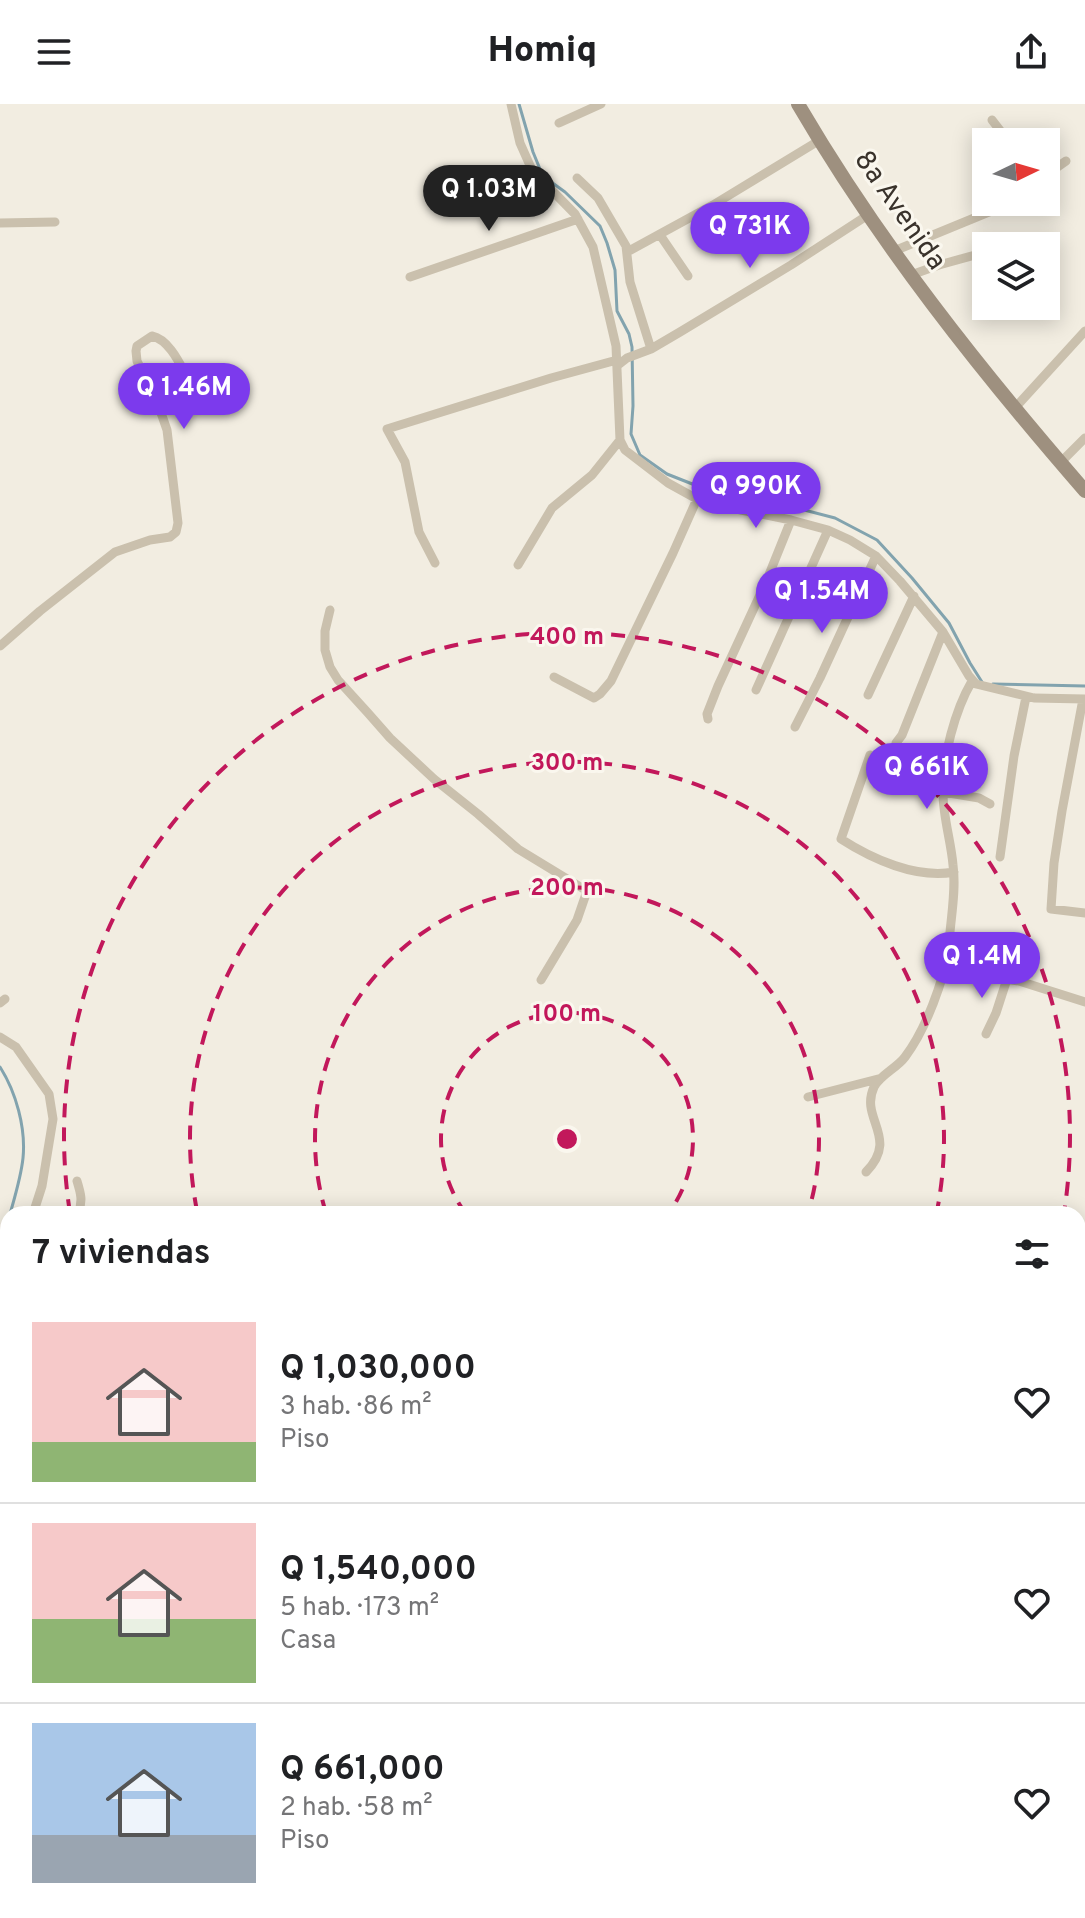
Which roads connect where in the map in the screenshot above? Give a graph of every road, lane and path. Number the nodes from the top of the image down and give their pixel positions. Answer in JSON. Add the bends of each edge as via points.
{"nodes":[{"id":1,"x":511,"y":104,"type":"edge"},
{"id":2,"x":601,"y":104,"type":"edge"},
{"id":3,"x":798,"y":104,"type":"edge"},
{"id":4,"x":992,"y":120,"type":"dead end"},
{"id":5,"x":559,"y":123,"type":"dead end"},
{"id":6,"x":998,"y":128,"type":"edge"},
{"id":7,"x":820,"y":140,"type":"junction"},
{"id":8,"x":1066,"y":161,"type":"dead end"},
{"id":9,"x":1060,"y":165,"type":"edge"},
{"id":10,"x":577,"y":178,"type":"dead end"},
{"id":11,"x":868,"y":215,"type":"junction"},
{"id":12,"x":979,"y":216,"type":"edge"},
{"id":13,"x":578,"y":219,"type":"junction"},
{"id":14,"x":55,"y":222,"type":"dead end"},
{"id":15,"x":0,"y":223,"type":"edge"},
{"id":16,"x":660,"y":235,"type":"junction"},
{"id":17,"x":894,"y":251,"type":"junction"},
{"id":18,"x":627,"y":252,"type":"junction"},
{"id":19,"x":972,"y":256,"type":"edge"},
{"id":20,"x":911,"y":275,"type":"junction"},
{"id":21,"x":688,"y":276,"type":"dead end"},
{"id":22,"x":410,"y":277,"type":"dead end"},
{"id":23,"x":1085,"y":331,"type":"edge"},
{"id":24,"x":648,"y":350,"type":"junction"},
{"id":25,"x":620,"y":361,"type":"junction"},
{"id":26,"x":191,"y":384,"type":"dead end"},
{"id":27,"x":1014,"y":409,"type":"junction"},
{"id":28,"x":1085,"y":438,"type":"edge"},
{"id":29,"x":620,"y":440,"type":"junction"},
{"id":30,"x":1060,"y":463,"type":"junction"},
{"id":31,"x":1085,"y":491,"type":"edge"},
{"id":32,"x":697,"y":499,"type":"junction"},
{"id":33,"x":791,"y":520,"type":"junction"},
{"id":34,"x":828,"y":530,"type":"junction"},
{"id":35,"x":876,"y":556,"type":"junction"},
{"id":36,"x":435,"y":563,"type":"dead end"},
{"id":37,"x":518,"y":565,"type":"dead end"},
{"id":38,"x":914,"y":596,"type":"junction"},
{"id":39,"x":330,"y":610,"type":"dead end"},
{"id":40,"x":943,"y":632,"type":"junction"},
{"id":41,"x":0,"y":646,"type":"edge"},
{"id":42,"x":554,"y":677,"type":"dead end"},
{"id":43,"x":972,"y":681,"type":"junction"},
{"id":44,"x":756,"y":690,"type":"dead end"},
{"id":45,"x":868,"y":695,"type":"dead end"},
{"id":46,"x":1026,"y":697,"type":"junction"},
{"id":47,"x":1084,"y":699,"type":"edge"},
{"id":48,"x":708,"y":719,"type":"dead end"},
{"id":49,"x":795,"y":727,"type":"dead end"},
{"id":50,"x":896,"y":743,"type":"dead end"},
{"id":51,"x":870,"y":755,"type":"dead end"},
{"id":52,"x":943,"y":792,"type":"junction"},
{"id":53,"x":990,"y":804,"type":"dead end"},
{"id":54,"x":1000,"y":857,"type":"dead end"},
{"id":55,"x":954,"y":872,"type":"junction"},
{"id":56,"x":1085,"y":913,"type":"edge"},
{"id":57,"x":950,"y":939,"type":"junction"},
{"id":58,"x":949,"y":954,"type":"junction"},
{"id":59,"x":999,"y":955,"type":"dead end"},
{"id":60,"x":1007,"y":979,"type":"junction"},
{"id":61,"x":541,"y":980,"type":"dead end"},
{"id":62,"x":1085,"y":1002,"type":"edge"},
{"id":63,"x":986,"y":1034,"type":"dead end"},
{"id":64,"x":0,"y":1037,"type":"edge"},
{"id":65,"x":885,"y":1076,"type":"junction"},
{"id":66,"x":808,"y":1097,"type":"dead end"},
{"id":67,"x":866,"y":1172,"type":"dead end"},
{"id":68,"x":77,"y":1181,"type":"dead end"},
{"id":69,"x":36,"y":1206,"type":"edge"},
{"id":70,"x":81,"y":1206,"type":"edge"}],
"edges":[{"from":1,"to":13,"type":"street","via":[[532,170]]},
{"from":2,"to":5,"type":"street"},
{"from":3,"to":7,"type":"street","name":"8a Avenida"},
{"from":4,"to":6,"type":"street"},
{"from":7,"to":11,"type":"street","name":"8a Avenida"},
{"from":7,"to":16,"type":"street"},
{"from":8,"to":9,"type":"street"},
{"from":10,"to":18,"type":"street","via":[[598,198]]},
{"from":11,"to":17,"type":"street","name":"8a Avenida"},
{"from":11,"to":24,"type":"street"},
{"from":12,"to":17,"type":"street"},
{"from":13,"to":22,"type":"street"},
{"from":13,"to":25,"type":"street","via":[[593,247]]},
{"from":14,"to":15,"type":"street"},
{"from":16,"to":18,"type":"street"},
{"from":16,"to":21,"type":"street"},
{"from":17,"to":20,"type":"street","name":"8a Avenida"},
{"from":18,"to":24,"type":"street"},
{"from":19,"to":20,"type":"street"},
{"from":20,"to":27,"type":"street","name":"8a Avenida"},
{"from":23,"to":27,"type":"street"},
{"from":24,"to":25,"type":"street"},
{"from":25,"to":29,"type":"street"},
{"from":25,"to":36,"type":"street","via":[[387,429],[405,462],[419,532]]},
{"from":26,"to":41,"type":"street","via":[[161,339],[152,336],[137,346],[136,358],[167,430],[176,532],[115,552]]},
{"from":27,"to":30,"type":"street","name":"8a Avenida"},
{"from":28,"to":30,"type":"street"},
{"from":29,"to":32,"type":"street","via":[[639,461]]},
{"from":29,"to":37,"type":"street","via":[[592,475],[552,508]]},
{"from":30,"to":31,"type":"street","name":"8a Avenida"},
{"from":32,"to":33,"type":"street"},
{"from":32,"to":42,"type":"street","via":[[611,681],[594,698]]},
{"from":33,"to":34,"type":"street"},
{"from":33,"to":48,"type":"street"},
{"from":34,"to":35,"type":"street"},
{"from":34,"to":44,"type":"street"},
{"from":35,"to":38,"type":"street"},
{"from":35,"to":49,"type":"street"},
{"from":38,"to":40,"type":"street"},
{"from":38,"to":45,"type":"street"},
{"from":39,"to":61,"type":"street","via":[[325,650],[330,667],[390,738],[518,849],[587,891],[577,920]]},
{"from":40,"to":43,"type":"street"},
{"from":40,"to":50,"type":"street"},
{"from":43,"to":46,"type":"street"},
{"from":43,"to":52,"type":"street","via":[[952,733]]},
{"from":46,"to":47,"type":"street"},
{"from":46,"to":54,"type":"street"},
{"from":47,"to":56,"type":"street","via":[[1062,811],[1051,909]]},
{"from":51,"to":55,"type":"street","via":[[841,840],[911,870]]},
{"from":52,"to":53,"type":"street"},
{"from":52,"to":55,"type":"street"},
{"from":55,"to":57,"type":"street"},
{"from":57,"to":58,"type":"street"},
{"from":57,"to":59,"type":"street"},
{"from":58,"to":60,"type":"street","via":[[951,964],[961,970]]},
{"from":58,"to":65,"type":"street","via":[[920,1034],[902,1062]]},
{"from":60,"to":62,"type":"street"},
{"from":60,"to":63,"type":"street"},
{"from":64,"to":69,"type":"street","via":[[16,1047],[49,1094],[53,1119]]},
{"from":65,"to":66,"type":"street"},
{"from":65,"to":67,"type":"street","via":[[871,1099],[880,1150]]},
{"from":68,"to":70,"type":"street"}]}
